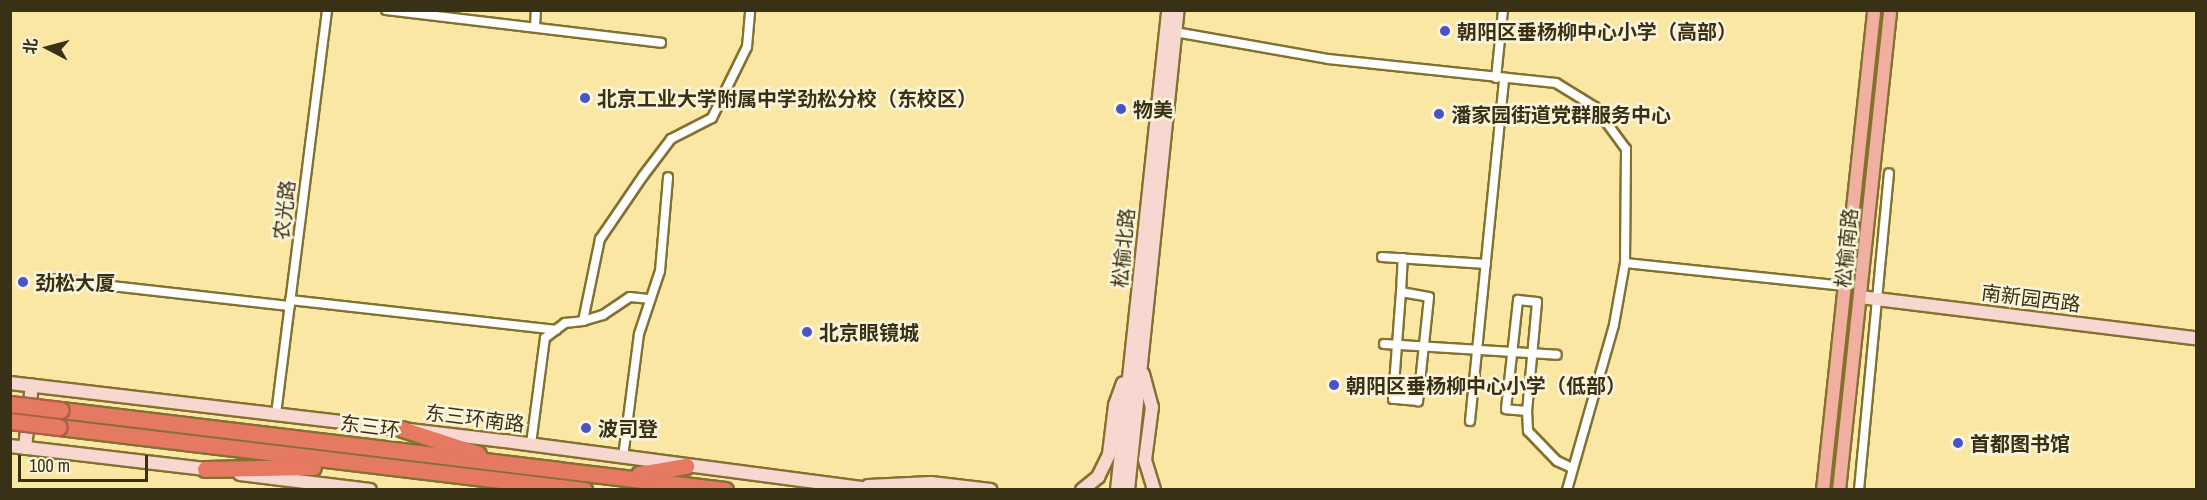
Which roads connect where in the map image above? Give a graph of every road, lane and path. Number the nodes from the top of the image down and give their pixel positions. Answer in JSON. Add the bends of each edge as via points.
{"nodes":[{"id":1,"x":327,"y":10,"type":"edge"},
{"id":2,"x":386,"y":10,"type":"edge"},
{"id":3,"x":536,"y":10,"type":"edge"},
{"id":4,"x":750,"y":10,"type":"edge"},
{"id":5,"x":1168,"y":10,"type":"edge"},
{"id":6,"x":1178,"y":10,"type":"edge"},
{"id":7,"x":1503,"y":10,"type":"edge"},
{"id":8,"x":1874,"y":10,"type":"edge"},
{"id":9,"x":1890,"y":10,"type":"edge"},
{"id":10,"x":535,"y":27,"type":"junction"},
{"id":11,"x":1175,"y":32,"type":"junction"},
{"id":12,"x":662,"y":43,"type":"dead end"},
{"id":13,"x":1500,"y":78,"type":"junction"},
{"id":14,"x":1889,"y":173,"type":"dead end"},
{"id":15,"x":668,"y":177,"type":"dead end"},
{"id":16,"x":1382,"y":257,"type":"dead end"},
{"id":17,"x":1403,"y":258,"type":"junction"},
{"id":18,"x":1625,"y":262,"type":"junction"},
{"id":19,"x":1486,"y":264,"type":"junction"},
{"id":20,"x":49,"y":279,"type":"dead end"},
{"id":21,"x":1845,"y":286,"type":"junction"},
{"id":22,"x":1401,"y":292,"type":"junction"},
{"id":23,"x":1860,"y":297,"type":"junction"},
{"id":24,"x":648,"y":299,"type":"junction"},
{"id":25,"x":1877,"y":299,"type":"junction"},
{"id":26,"x":289,"y":303,"type":"junction"},
{"id":27,"x":583,"y":321,"type":"junction"},
{"id":28,"x":556,"y":330,"type":"junction"},
{"id":29,"x":2196,"y":338,"type":"edge"},
{"id":30,"x":1384,"y":344,"type":"dead end"},
{"id":31,"x":1397,"y":345,"type":"junction"},
{"id":32,"x":1424,"y":348,"type":"junction"},
{"id":33,"x":1477,"y":353,"type":"junction"},
{"id":34,"x":1512,"y":354,"type":"junction"},
{"id":35,"x":1532,"y":354,"type":"junction"},
{"id":36,"x":1557,"y":355,"type":"dead end"},
{"id":37,"x":1135,"y":366,"type":"junction"},
{"id":38,"x":10,"y":383,"type":"edge"},
{"id":39,"x":32,"y":386,"type":"junction"},
{"id":40,"x":10,"y":404,"type":"edge"},
{"id":41,"x":1527,"y":411,"type":"junction"},
{"id":42,"x":276,"y":414,"type":"junction"},
{"id":43,"x":10,"y":421,"type":"edge"},
{"id":44,"x":1470,"y":421,"type":"dead end"},
{"id":45,"x":402,"y":429,"type":"junction"},
{"id":46,"x":531,"y":444,"type":"junction"},
{"id":47,"x":10,"y":446,"type":"edge"},
{"id":48,"x":26,"y":448,"type":"junction"},
{"id":49,"x":623,"y":457,"type":"junction"},
{"id":50,"x":510,"y":464,"type":"junction"},
{"id":51,"x":365,"y":466,"type":"junction"},
{"id":52,"x":686,"y":466,"type":"junction"},
{"id":53,"x":1570,"y":467,"type":"junction"},
{"id":54,"x":206,"y":469,"type":"junction"},
{"id":55,"x":620,"y":477,"type":"junction"},
{"id":56,"x":342,"y":488,"type":"edge"},
{"id":57,"x":869,"y":488,"type":"edge"},
{"id":58,"x":370,"y":489,"type":"edge"},
{"id":59,"x":584,"y":489,"type":"edge"},
{"id":60,"x":725,"y":489,"type":"edge"},
{"id":61,"x":991,"y":489,"type":"edge"},
{"id":62,"x":1082,"y":489,"type":"edge"},
{"id":63,"x":1117,"y":489,"type":"edge"},
{"id":64,"x":1128,"y":489,"type":"edge"},
{"id":65,"x":1154,"y":489,"type":"edge"},
{"id":66,"x":1567,"y":489,"type":"edge"},
{"id":67,"x":1823,"y":489,"type":"edge"},
{"id":68,"x":1839,"y":489,"type":"edge"},
{"id":69,"x":1859,"y":489,"type":"edge"}],
"edges":[{"from":1,"to":26,"type":"street","name":"农光路"},
{"from":2,"to":10,"type":"street"},
{"from":3,"to":10,"type":"street"},
{"from":4,"to":27,"type":"street","via":[[747,47],[712,118],[671,139],[600,239]]},
{"from":5,"to":37,"type":"street","name":"松榆北路"},
{"from":6,"to":11,"type":"street","name":"松榆北路"},
{"from":7,"to":13,"type":"street"},
{"from":8,"to":21,"type":"main road","name":"松榆南路"},
{"from":9,"to":23,"type":"main road","name":"松榆南路"},
{"from":10,"to":12,"type":"street"},
{"from":11,"to":13,"type":"street","via":[[1328,59]]},
{"from":11,"to":37,"type":"street","name":"松榆北路"},
{"from":13,"to":18,"type":"street","via":[[1556,83],[1595,107],[1626,149]]},
{"from":13,"to":19,"type":"street"},
{"from":14,"to":25,"type":"street"},
{"from":15,"to":24,"type":"street","via":[[660,272]]},
{"from":16,"to":17,"type":"street"},
{"from":17,"to":19,"type":"street"},
{"from":17,"to":22,"type":"street"},
{"from":18,"to":21,"type":"street"},
{"from":18,"to":53,"type":"street","via":[[1614,325]]},
{"from":19,"to":33,"type":"street"},
{"from":20,"to":26,"type":"street"},
{"from":21,"to":67,"type":"main road","name":"松榆南路"},
{"from":22,"to":31,"type":"street"},
{"from":22,"to":32,"type":"street","via":[[1429,297]]},
{"from":23,"to":25,"type":"street","name":"南新园西路"},
{"from":23,"to":68,"type":"main road","name":"松榆南路"},
{"from":24,"to":27,"type":"street","via":[[630,297],[603,315]]},
{"from":24,"to":49,"type":"street","via":[[639,333]]},
{"from":25,"to":29,"type":"street","name":"南新园西路"},
{"from":25,"to":69,"type":"street"},
{"from":26,"to":28,"type":"street"},
{"from":26,"to":42,"type":"street","name":"农光路"},
{"from":27,"to":28,"type":"street","via":[[565,323]]},
{"from":28,"to":46,"type":"street","via":[[545,338]]},
{"from":30,"to":31,"type":"street"},
{"from":31,"to":32,"type":"street"},
{"from":31,"to":32,"type":"street","via":[[1394,399],[1419,401]]},
{"from":32,"to":33,"type":"street"},
{"from":33,"to":34,"type":"street"},
{"from":33,"to":44,"type":"street"},
{"from":34,"to":35,"type":"street"},
{"from":34,"to":35,"type":"street","via":[[1518,300],[1537,302]]},
{"from":34,"to":41,"type":"street","via":[[1506,409]]},
{"from":35,"to":36,"type":"street"},
{"from":35,"to":41,"type":"street"},
{"from":37,"to":62,"type":"street","via":[[1115,405],[1109,454],[1098,477]]},
{"from":37,"to":63,"type":"street","name":"松榆北路"},
{"from":37,"to":64,"type":"street","name":"松榆北路"},
{"from":37,"to":65,"type":"street","via":[[1152,407],[1145,460]]},
{"from":38,"to":39,"type":"street","name":"东三环南路"},
{"from":39,"to":42,"type":"street","name":"东三环南路"},
{"from":39,"to":48,"type":"street"},
{"from":40,"to":50,"type":"highway","name":"东三环","bridge":true},
{"from":41,"to":53,"type":"street","via":[[1528,431],[1557,462]]},
{"from":42,"to":45,"type":"street","name":"东三环南路"},
{"from":43,"to":51,"type":"highway","name":"东三环","bridge":true},
{"from":45,"to":46,"type":"street","name":"东三环南路"},
{"from":45,"to":50,"type":"highway"},
{"from":46,"to":49,"type":"street","name":"东三环南路"},
{"from":47,"to":48,"type":"street"},
{"from":48,"to":54,"type":"street"},
{"from":49,"to":52,"type":"street","name":"东三环南路"},
{"from":50,"to":55,"type":"highway","name":"东三环"},
{"from":51,"to":54,"type":"highway"},
{"from":51,"to":59,"type":"highway","name":"东三环"},
{"from":52,"to":55,"type":"highway"},
{"from":52,"to":57,"type":"street","name":"东三环南路"},
{"from":53,"to":66,"type":"street"},
{"from":54,"to":56,"type":"street"},
{"from":55,"to":60,"type":"highway","name":"东三环"},
{"from":56,"to":58,"type":"street"},
{"from":57,"to":61,"type":"street","name":"东三环南路","via":[[931,483]]}]}
